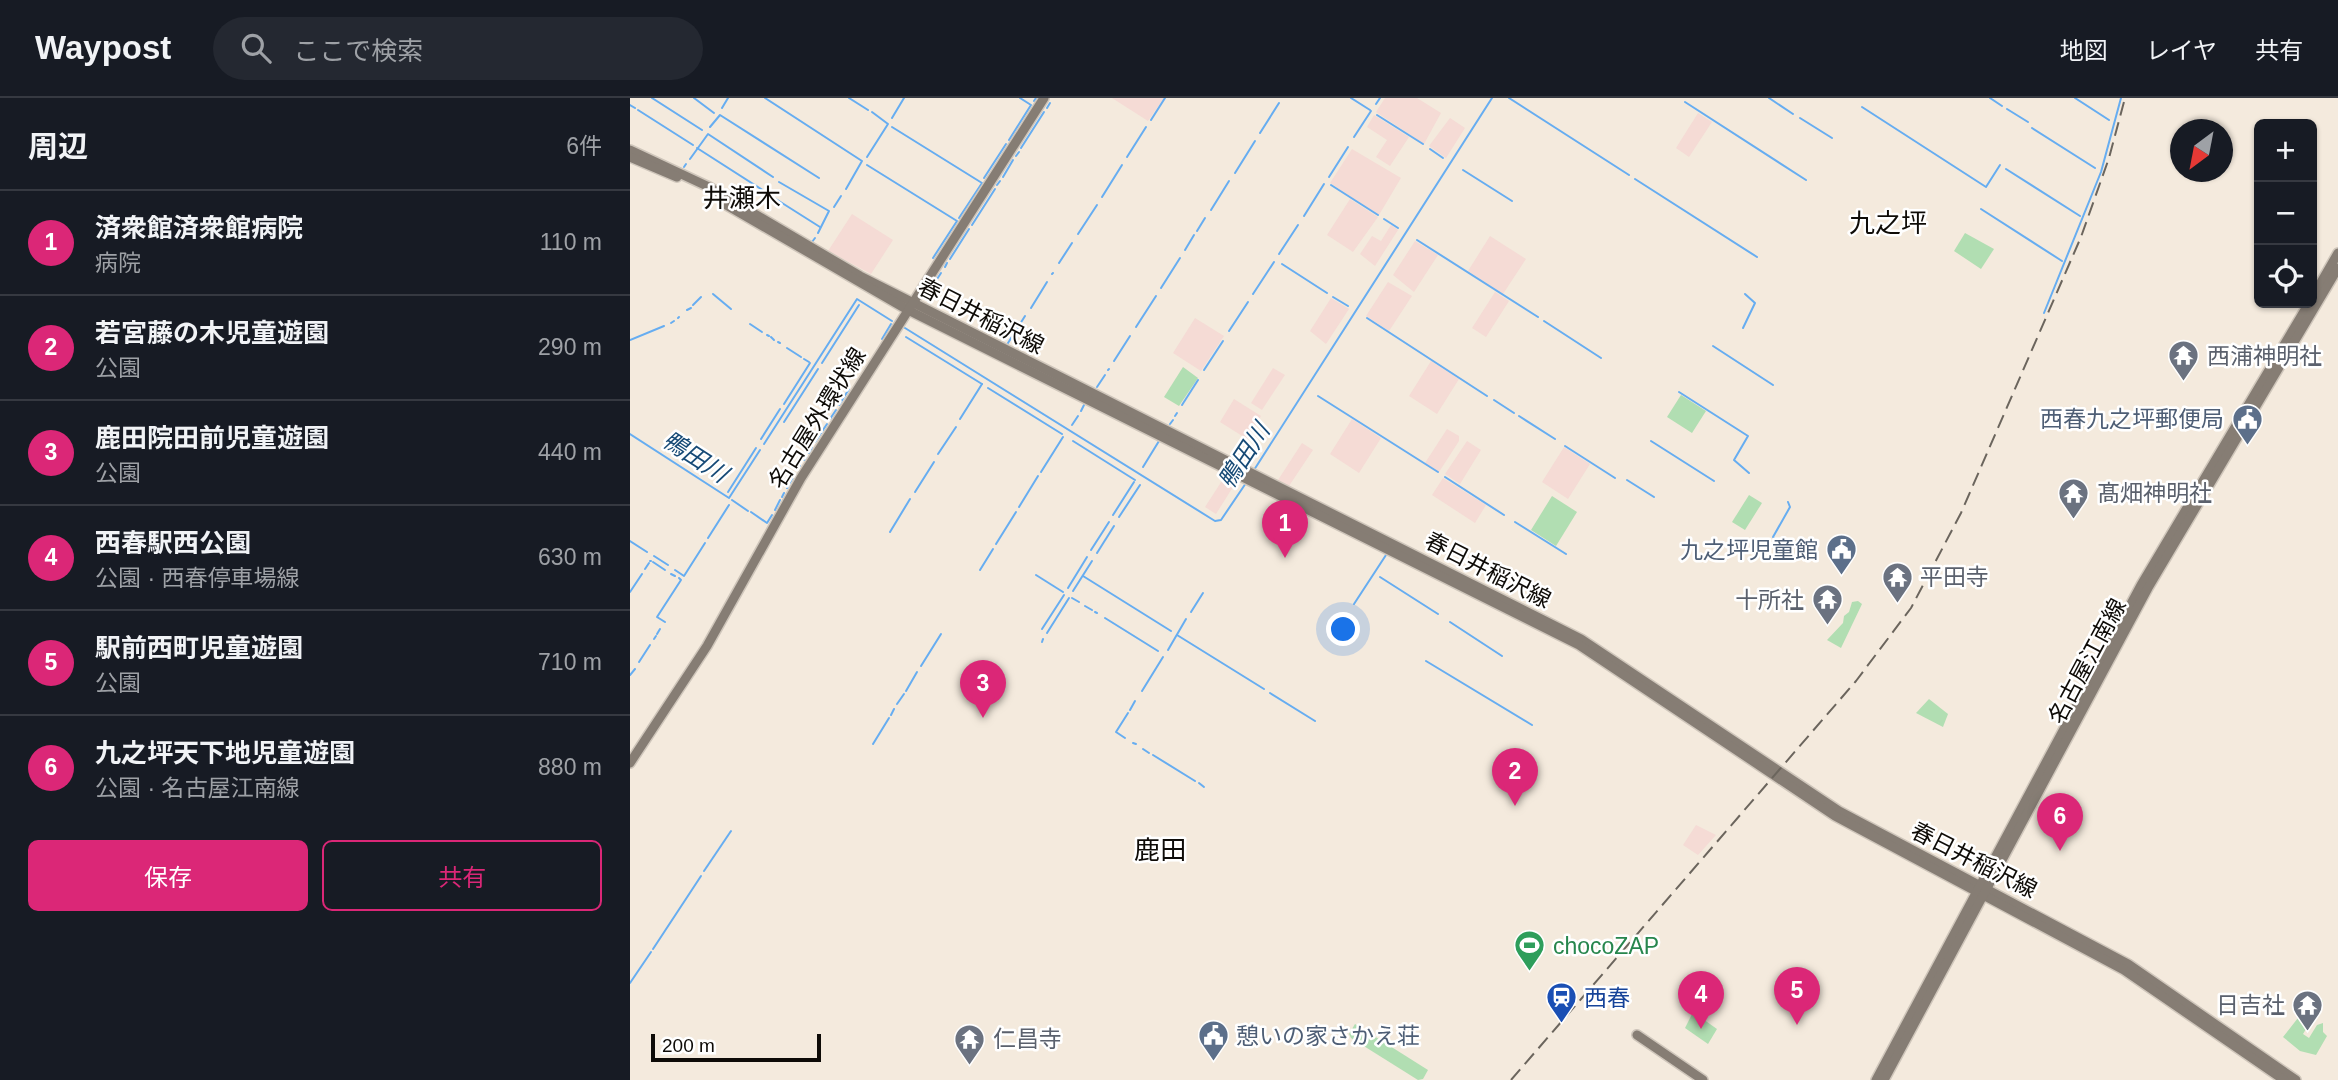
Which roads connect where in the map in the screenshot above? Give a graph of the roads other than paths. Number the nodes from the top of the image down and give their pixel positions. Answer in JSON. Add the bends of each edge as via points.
{"nodes":[{"id":1,"x":1044,"y":98,"type":"edge"},
{"id":2,"x":630,"y":150,"type":"edge"},
{"id":3,"x":630,"y":157,"type":"edge"},
{"id":4,"x":2338,"y":253,"type":"edge"},
{"id":5,"x":2338,"y":268,"type":"edge"},
{"id":6,"x":2317,"y":289,"type":"edge"},
{"id":7,"x":910,"y":307,"type":"junction"},
{"id":8,"x":2306,"y":308,"type":"edge"},
{"id":9,"x":630,"y":763,"type":"edge"},
{"id":10,"x":1982,"y":891,"type":"junction"},
{"id":11,"x":1637,"y":1035,"type":"dead end"},
{"id":12,"x":1703,"y":1080,"type":"edge"},
{"id":13,"x":1876,"y":1080,"type":"edge"},
{"id":14,"x":1884,"y":1080,"type":"edge"},
{"id":15,"x":2284,"y":1080,"type":"edge"},
{"id":16,"x":2296,"y":1080,"type":"edge"}],
"edges":[{"from":1,"to":7,"type":"main road","name":"名古屋外環状線"},
{"from":2,"to":7,"type":"main road","name":"春日井稲沢線","via":[[699,182]]},
{"from":3,"to":7,"type":"main road","name":"春日井稲沢線","via":[[705,192]]},
{"from":4,"to":6,"type":"main road"},
{"from":5,"to":10,"type":"main road","name":"名古屋江南線","via":[[2141,600]]},
{"from":7,"to":9,"type":"main road","name":"名古屋外環状線","via":[[801,478],[707,646]]},
{"from":7,"to":10,"type":"main road","name":"春日井稲沢線","via":[[1589,651],[1835,816]]},
{"from":8,"to":10,"type":"main road","name":"名古屋江南線","via":[[2141,585]]},
{"from":10,"to":13,"type":"main road","name":"名古屋江南線"},
{"from":10,"to":14,"type":"main road","name":"名古屋江南線"},
{"from":10,"to":15,"type":"main road","name":"春日井稲沢線","via":[[2124,970]]},
{"from":10,"to":16,"type":"main road","name":"春日井稲沢線","via":[[2128,964]]},
{"from":11,"to":12,"type":"main road"}]}
